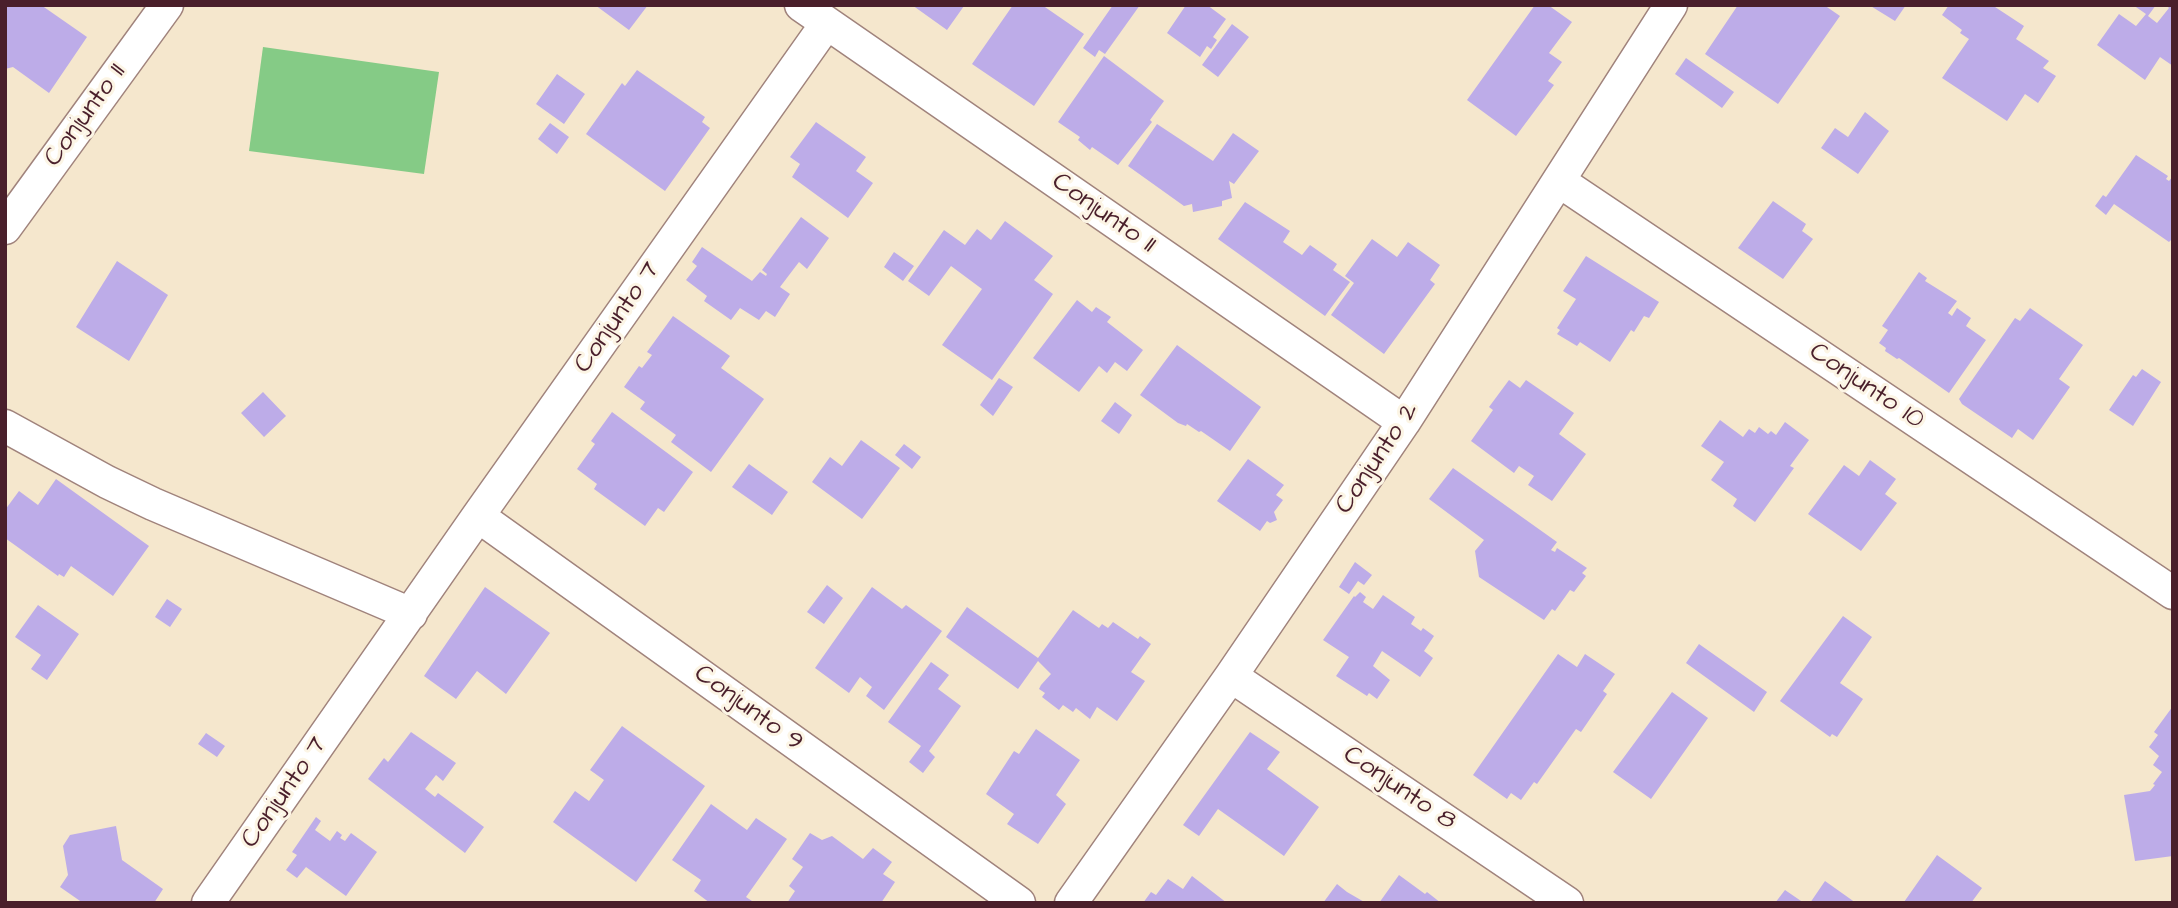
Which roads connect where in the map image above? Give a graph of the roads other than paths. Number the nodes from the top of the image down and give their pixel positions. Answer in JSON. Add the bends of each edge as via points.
{"nodes":[{"id":1,"x":167,"y":5,"type":"edge"},
{"id":2,"x":801,"y":5,"type":"edge"},
{"id":3,"x":1671,"y":5,"type":"edge"},
{"id":4,"x":827,"y":23,"type":"junction"},
{"id":5,"x":1559,"y":181,"type":"junction"},
{"id":6,"x":15,"y":192,"type":"edge"},
{"id":7,"x":5,"y":229,"type":"edge"},
{"id":8,"x":1404,"y":422,"type":"junction"},
{"id":9,"x":5,"y":426,"type":"edge"},
{"id":10,"x":478,"y":516,"type":"junction"},
{"id":11,"x":2173,"y":593,"type":"edge"},
{"id":12,"x":411,"y":614,"type":"junction"},
{"id":13,"x":1231,"y":676,"type":"junction"},
{"id":14,"x":208,"y":903,"type":"edge"},
{"id":15,"x":1019,"y":903,"type":"edge"},
{"id":16,"x":1071,"y":903,"type":"edge"},
{"id":17,"x":1567,"y":903,"type":"edge"}],
"edges":[{"from":1,"to":6,"type":"street","name":"Conjunto 11"},
{"from":2,"to":4,"type":"street","name":"Conjunto 11"},
{"from":3,"to":5,"type":"street","name":"Conjunto 2"},
{"from":4,"to":8,"type":"street","name":"Conjunto 11"},
{"from":4,"to":10,"type":"street","name":"Conjunto 7"},
{"from":5,"to":8,"type":"street","name":"Conjunto 2"},
{"from":5,"to":11,"type":"street","name":"Conjunto 10"},
{"from":6,"to":7,"type":"street","name":"Conjunto 11"},
{"from":8,"to":13,"type":"street","name":"Conjunto 2"},
{"from":9,"to":12,"type":"street","via":[[153,504]]},
{"from":10,"to":12,"type":"street","name":"Conjunto 7"},
{"from":10,"to":15,"type":"street","name":"Conjunto 9"},
{"from":12,"to":14,"type":"street","name":"Conjunto 7"},
{"from":13,"to":16,"type":"street","name":"Conjunto 2"},
{"from":13,"to":17,"type":"street","name":"Conjunto 8"}]}
